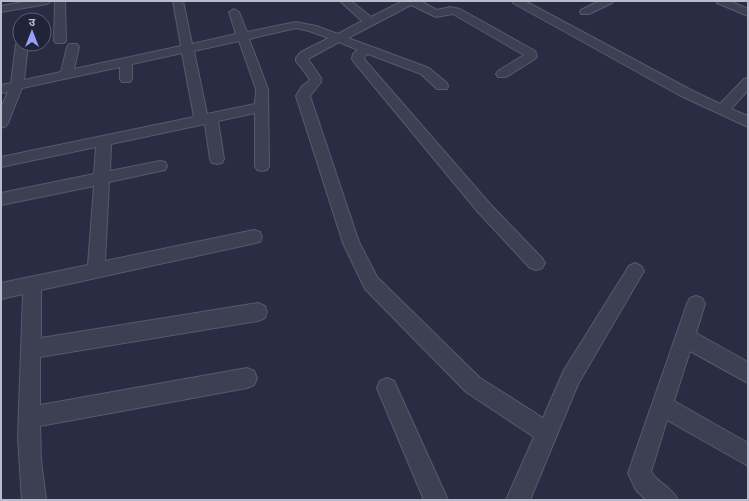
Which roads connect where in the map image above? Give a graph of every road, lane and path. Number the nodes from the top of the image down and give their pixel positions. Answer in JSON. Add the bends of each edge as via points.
{"nodes":[{"id":1,"x":47,"y":1,"type":"edge"},
{"id":2,"x":60,"y":1,"type":"edge"},
{"id":3,"x":178,"y":1,"type":"edge"},
{"id":4,"x":345,"y":1,"type":"edge"},
{"id":5,"x":411,"y":1,"type":"edge"},
{"id":6,"x":517,"y":1,"type":"edge"},
{"id":7,"x":721,"y":1,"type":"edge"},
{"id":8,"x":602,"y":2,"type":"edge"},
{"id":9,"x":1,"y":8,"type":"edge"},
{"id":10,"x":234,"y":12,"type":"dead end"},
{"id":11,"x":585,"y":12,"type":"dead end"},
{"id":12,"x":748,"y":13,"type":"edge"},
{"id":13,"x":370,"y":22,"type":"junction"},
{"id":14,"x":243,"y":36,"type":"junction"},
{"id":15,"x":338,"y":38,"type":"junction"},
{"id":16,"x":60,"y":41,"type":"dead end"},
{"id":17,"x":73,"y":47,"type":"dead end"},
{"id":18,"x":186,"y":49,"type":"junction"},
{"id":19,"x":368,"y":49,"type":"junction"},
{"id":20,"x":21,"y":52,"type":"edge"},
{"id":21,"x":126,"y":62,"type":"junction"},
{"id":22,"x":502,"y":74,"type":"dead end"},
{"id":23,"x":67,"y":75,"type":"junction"},
{"id":24,"x":126,"y":79,"type":"dead end"},
{"id":25,"x":748,"y":82,"type":"edge"},
{"id":26,"x":17,"y":86,"type":"junction"},
{"id":27,"x":442,"y":86,"type":"dead end"},
{"id":28,"x":1,"y":89,"type":"edge"},
{"id":29,"x":263,"y":107,"type":"junction"},
{"id":30,"x":722,"y":110,"type":"junction"},
{"id":31,"x":206,"y":119,"type":"junction"},
{"id":32,"x":748,"y":122,"type":"edge"},
{"id":33,"x":1,"y":123,"type":"edge"},
{"id":34,"x":104,"y":140,"type":"junction"},
{"id":35,"x":217,"y":159,"type":"dead end"},
{"id":36,"x":1,"y":162,"type":"edge"},
{"id":37,"x":160,"y":166,"type":"dead end"},
{"id":38,"x":262,"y":166,"type":"dead end"},
{"id":39,"x":102,"y":177,"type":"junction"},
{"id":40,"x":1,"y":199,"type":"edge"},
{"id":41,"x":254,"y":237,"type":"dead end"},
{"id":42,"x":536,"y":263,"type":"dead end"},
{"id":43,"x":96,"y":271,"type":"junction"},
{"id":44,"x":635,"y":271,"type":"dead end"},
{"id":45,"x":32,"y":285,"type":"junction"},
{"id":46,"x":1,"y":292,"type":"edge"},
{"id":47,"x":696,"y":304,"type":"dead end"},
{"id":48,"x":258,"y":312,"type":"dead end"},
{"id":49,"x":684,"y":337,"type":"junction"},
{"id":50,"x":31,"y":349,"type":"junction"},
{"id":51,"x":748,"y":373,"type":"edge"},
{"id":52,"x":248,"y":378,"type":"dead end"},
{"id":53,"x":386,"y":388,"type":"dead end"},
{"id":54,"x":661,"y":405,"type":"junction"},
{"id":55,"x":30,"y":417,"type":"junction"},
{"id":56,"x":547,"y":433,"type":"junction"},
{"id":57,"x":748,"y":455,"type":"edge"},
{"id":58,"x":34,"y":500,"type":"edge"},
{"id":59,"x":436,"y":500,"type":"edge"},
{"id":60,"x":518,"y":500,"type":"edge"},
{"id":61,"x":666,"y":500,"type":"edge"}],
"edges":[{"from":1,"to":9,"type":"street","via":[[27,8]]},
{"from":2,"to":16,"type":"street"},
{"from":3,"to":18,"type":"street"},
{"from":4,"to":13,"type":"street"},
{"from":5,"to":13,"type":"street"},
{"from":5,"to":22,"type":"street","via":[[436,14],[450,10],[456,12],[531,54]]},
{"from":6,"to":30,"type":"street"},
{"from":7,"to":12,"type":"street"},
{"from":8,"to":11,"type":"street"},
{"from":10,"to":14,"type":"street"},
{"from":13,"to":15,"type":"street"},
{"from":14,"to":15,"type":"street","via":[[296,25]]},
{"from":14,"to":18,"type":"street"},
{"from":14,"to":29,"type":"street","via":[[262,89]]},
{"from":15,"to":19,"type":"street"},
{"from":15,"to":56,"type":"street","via":[[302,58],[315,78],[315,82],[303,96],[351,243],[367,277],[377,290],[473,384]]},
{"from":17,"to":23,"type":"street"},
{"from":18,"to":21,"type":"street"},
{"from":18,"to":31,"type":"street"},
{"from":19,"to":27,"type":"street","via":[[425,71]]},
{"from":19,"to":42,"type":"street","via":[[359,54],[358,59],[484,208]]},
{"from":20,"to":26,"type":"street"},
{"from":21,"to":23,"type":"street"},
{"from":21,"to":24,"type":"street"},
{"from":23,"to":26,"type":"street"},
{"from":25,"to":30,"type":"street"},
{"from":26,"to":28,"type":"street"},
{"from":26,"to":33,"type":"street"},
{"from":29,"to":31,"type":"street"},
{"from":29,"to":38,"type":"street"},
{"from":30,"to":32,"type":"street"},
{"from":31,"to":34,"type":"street"},
{"from":31,"to":35,"type":"street"},
{"from":34,"to":36,"type":"street"},
{"from":34,"to":39,"type":"street"},
{"from":37,"to":39,"type":"street"},
{"from":39,"to":40,"type":"street"},
{"from":39,"to":43,"type":"street"},
{"from":41,"to":43,"type":"street"},
{"from":43,"to":45,"type":"street"},
{"from":44,"to":56,"type":"street","via":[[578,363]]},
{"from":45,"to":46,"type":"street"},
{"from":45,"to":50,"type":"street"},
{"from":47,"to":49,"type":"street"},
{"from":48,"to":50,"type":"street"},
{"from":49,"to":51,"type":"street"},
{"from":49,"to":54,"type":"street"},
{"from":50,"to":55,"type":"street"},
{"from":52,"to":55,"type":"street"},
{"from":53,"to":59,"type":"street"},
{"from":54,"to":57,"type":"street"},
{"from":54,"to":61,"type":"street","via":[[639,473],[647,487]]},
{"from":55,"to":58,"type":"street","via":[[30,460]]},
{"from":56,"to":60,"type":"street"}]}
